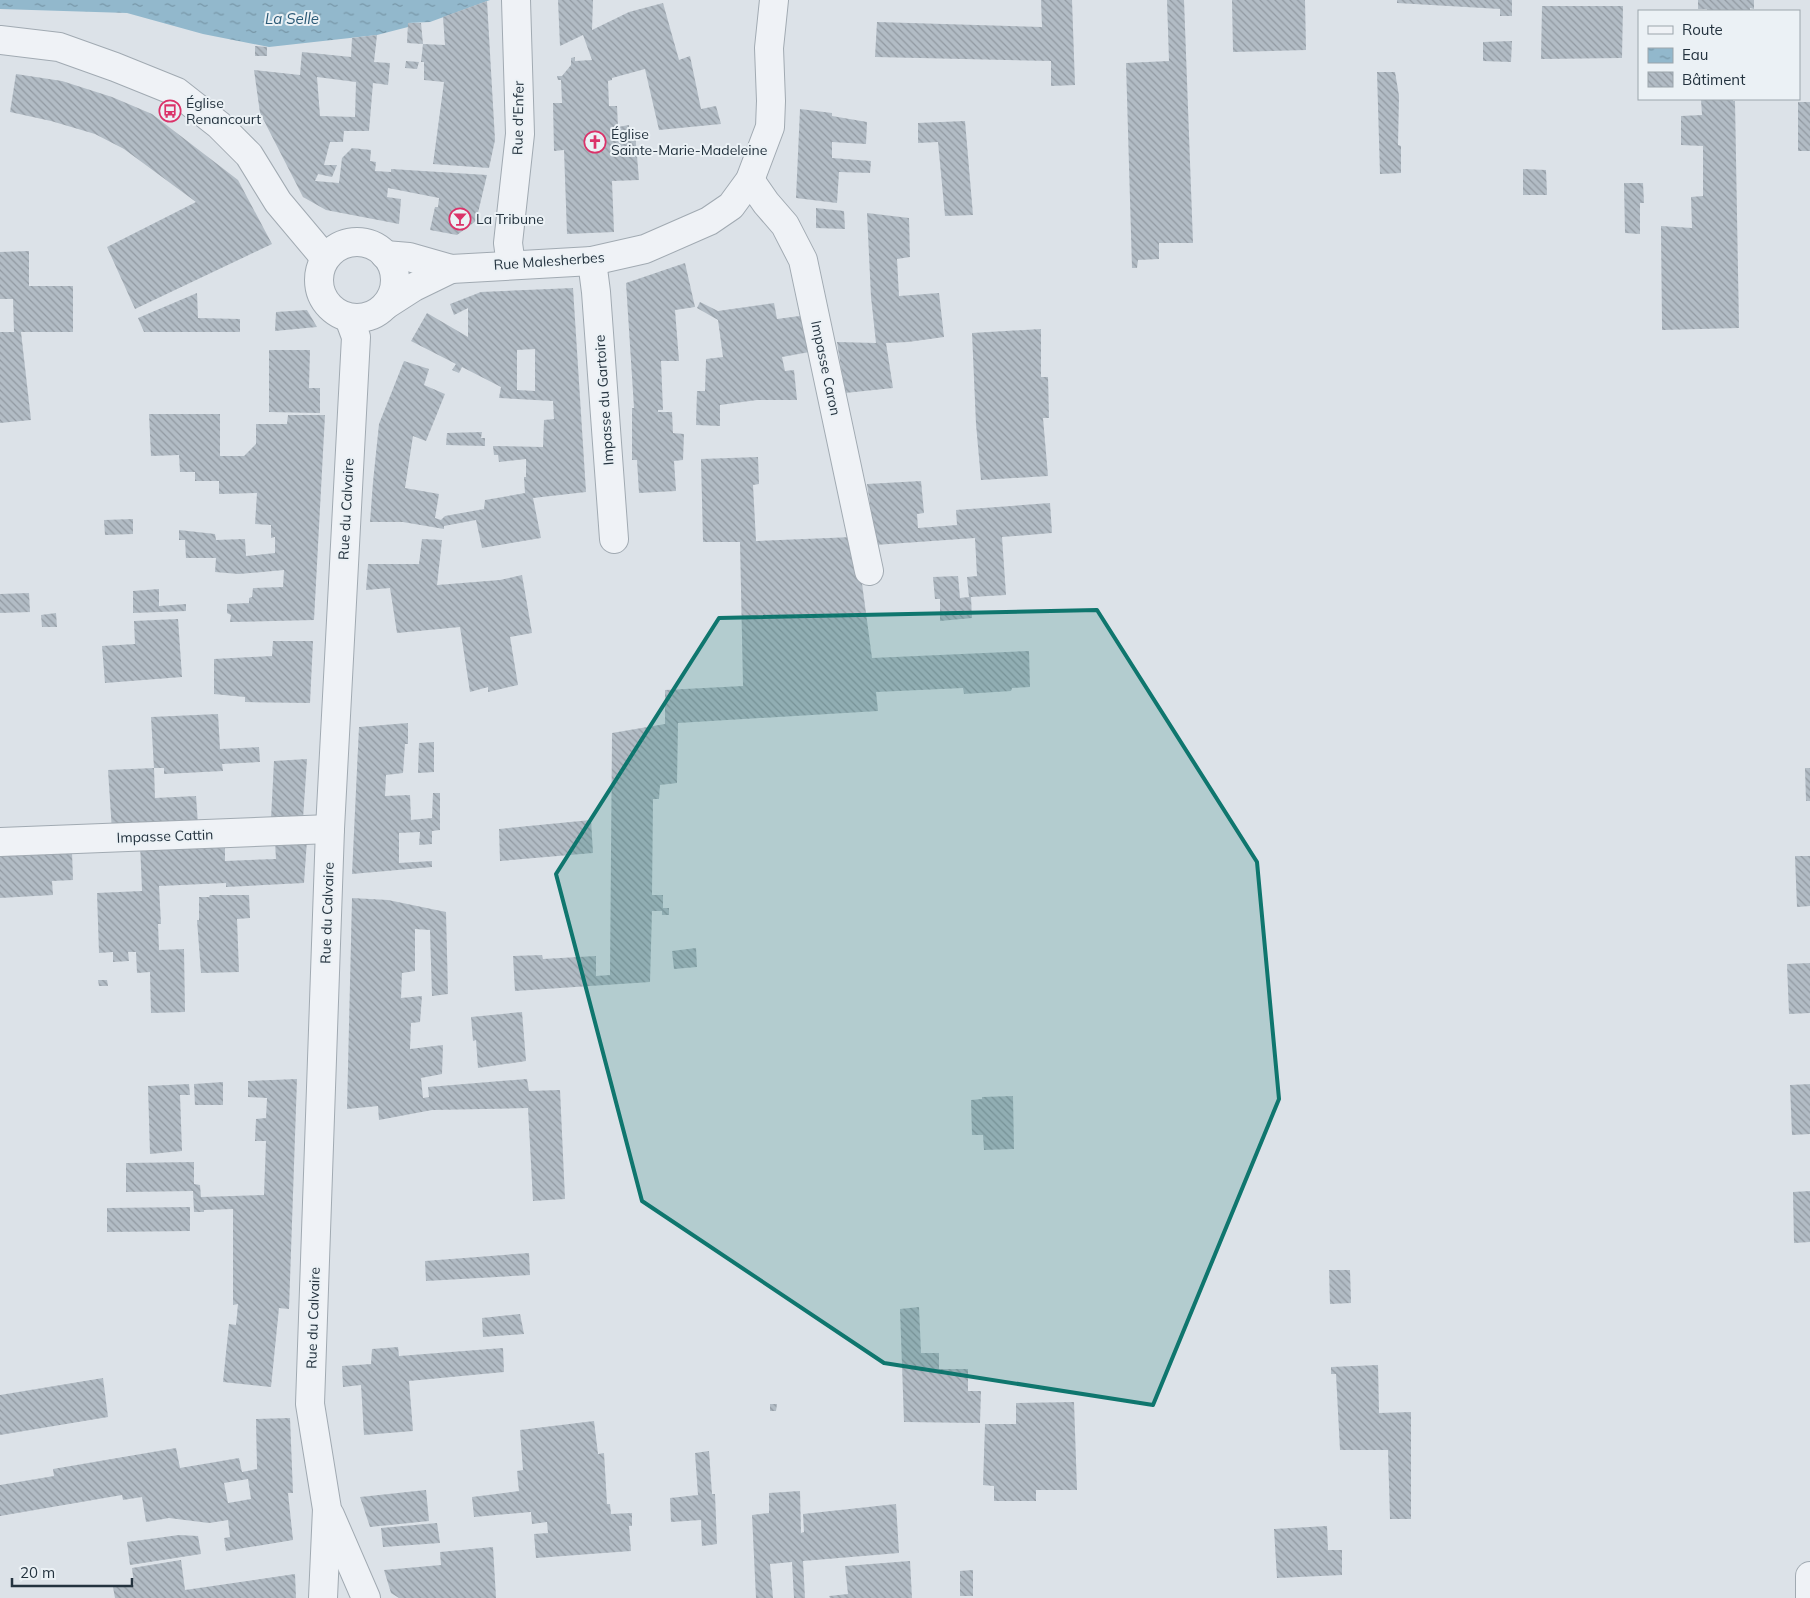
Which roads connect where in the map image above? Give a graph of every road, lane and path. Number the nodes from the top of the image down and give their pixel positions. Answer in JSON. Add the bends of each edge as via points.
{"nodes":[{"id":1,"x":516,"y":0,"type":"edge"},
{"id":2,"x":774,"y":0,"type":"edge"},
{"id":3,"x":0,"y":40,"type":"edge"},
{"id":4,"x":750,"y":180,"type":"junction"},
{"id":5,"x":385,"y":254,"type":"junction"},
{"id":6,"x":325,"y":258,"type":"junction"},
{"id":7,"x":592,"y":261,"type":"junction"},
{"id":8,"x":511,"y":265,"type":"junction"},
{"id":9,"x":451,"y":269,"type":"junction"},
{"id":10,"x":386,"y":304,"type":"junction"},
{"id":11,"x":350,"y":318,"type":"junction"},
{"id":12,"x":614,"y":539,"type":"dead end"},
{"id":13,"x":869,"y":571,"type":"dead end"},
{"id":14,"x":330,"y":829,"type":"junction"},
{"id":15,"x":0,"y":842,"type":"edge"},
{"id":16,"x":327,"y":1509,"type":"junction"},
{"id":17,"x":1810,"y":1576,"type":"edge"},
{"id":18,"x":323,"y":1598,"type":"edge"},
{"id":19,"x":366,"y":1598,"type":"edge"},
{"id":20,"x":1810,"y":1598,"type":"edge"}],
"edges":[{"from":1,"to":8,"type":"street","name":"Rue d'Enfer","via":[[520,134],[508,243]]},
{"from":2,"to":4,"type":"street","name":"Rue Malesherbes","via":[[769,48],[770,127]]},
{"from":3,"to":6,"type":"street","via":[[59,47],[177,92],[218,124],[249,155],[278,202]]},
{"from":4,"to":7,"type":"street","name":"Rue Malesherbes","via":[[731,206],[709,222],[645,249]]},
{"from":4,"to":13,"type":"street","name":"Impasse Caron","via":[[785,225],[803,260]]},
{"from":5,"to":6,"type":"street","via":[[361,242],[335,248]]},
{"from":5,"to":9,"type":"street","name":"Rue Malesherbes"},
{"from":5,"to":10,"type":"street","via":[[395,279],[393,293]]},
{"from":6,"to":11,"type":"street","via":[[319,287],[335,312]]},
{"from":7,"to":8,"type":"street","name":"Rue Malesherbes"},
{"from":7,"to":12,"type":"street","name":"Impasse du Gartoire"},
{"from":8,"to":9,"type":"street","name":"Rue Malesherbes"},
{"from":9,"to":10,"type":"street","name":"Rue Malesherbes"},
{"from":10,"to":11,"type":"street","via":[[376,313]]},
{"from":11,"to":14,"type":"street","name":"Rue du Calvaire","via":[[356,337]]},
{"from":14,"to":15,"type":"street","name":"Impasse Cattin"},
{"from":14,"to":16,"type":"street","name":"Rue du Calvaire","via":[[310,1404]]},
{"from":16,"to":18,"type":"street","name":"Rue du Calvaire"},
{"from":16,"to":19,"type":"street","name":"Rue du Calvaire"},
{"from":17,"to":20,"type":"street"}]}
